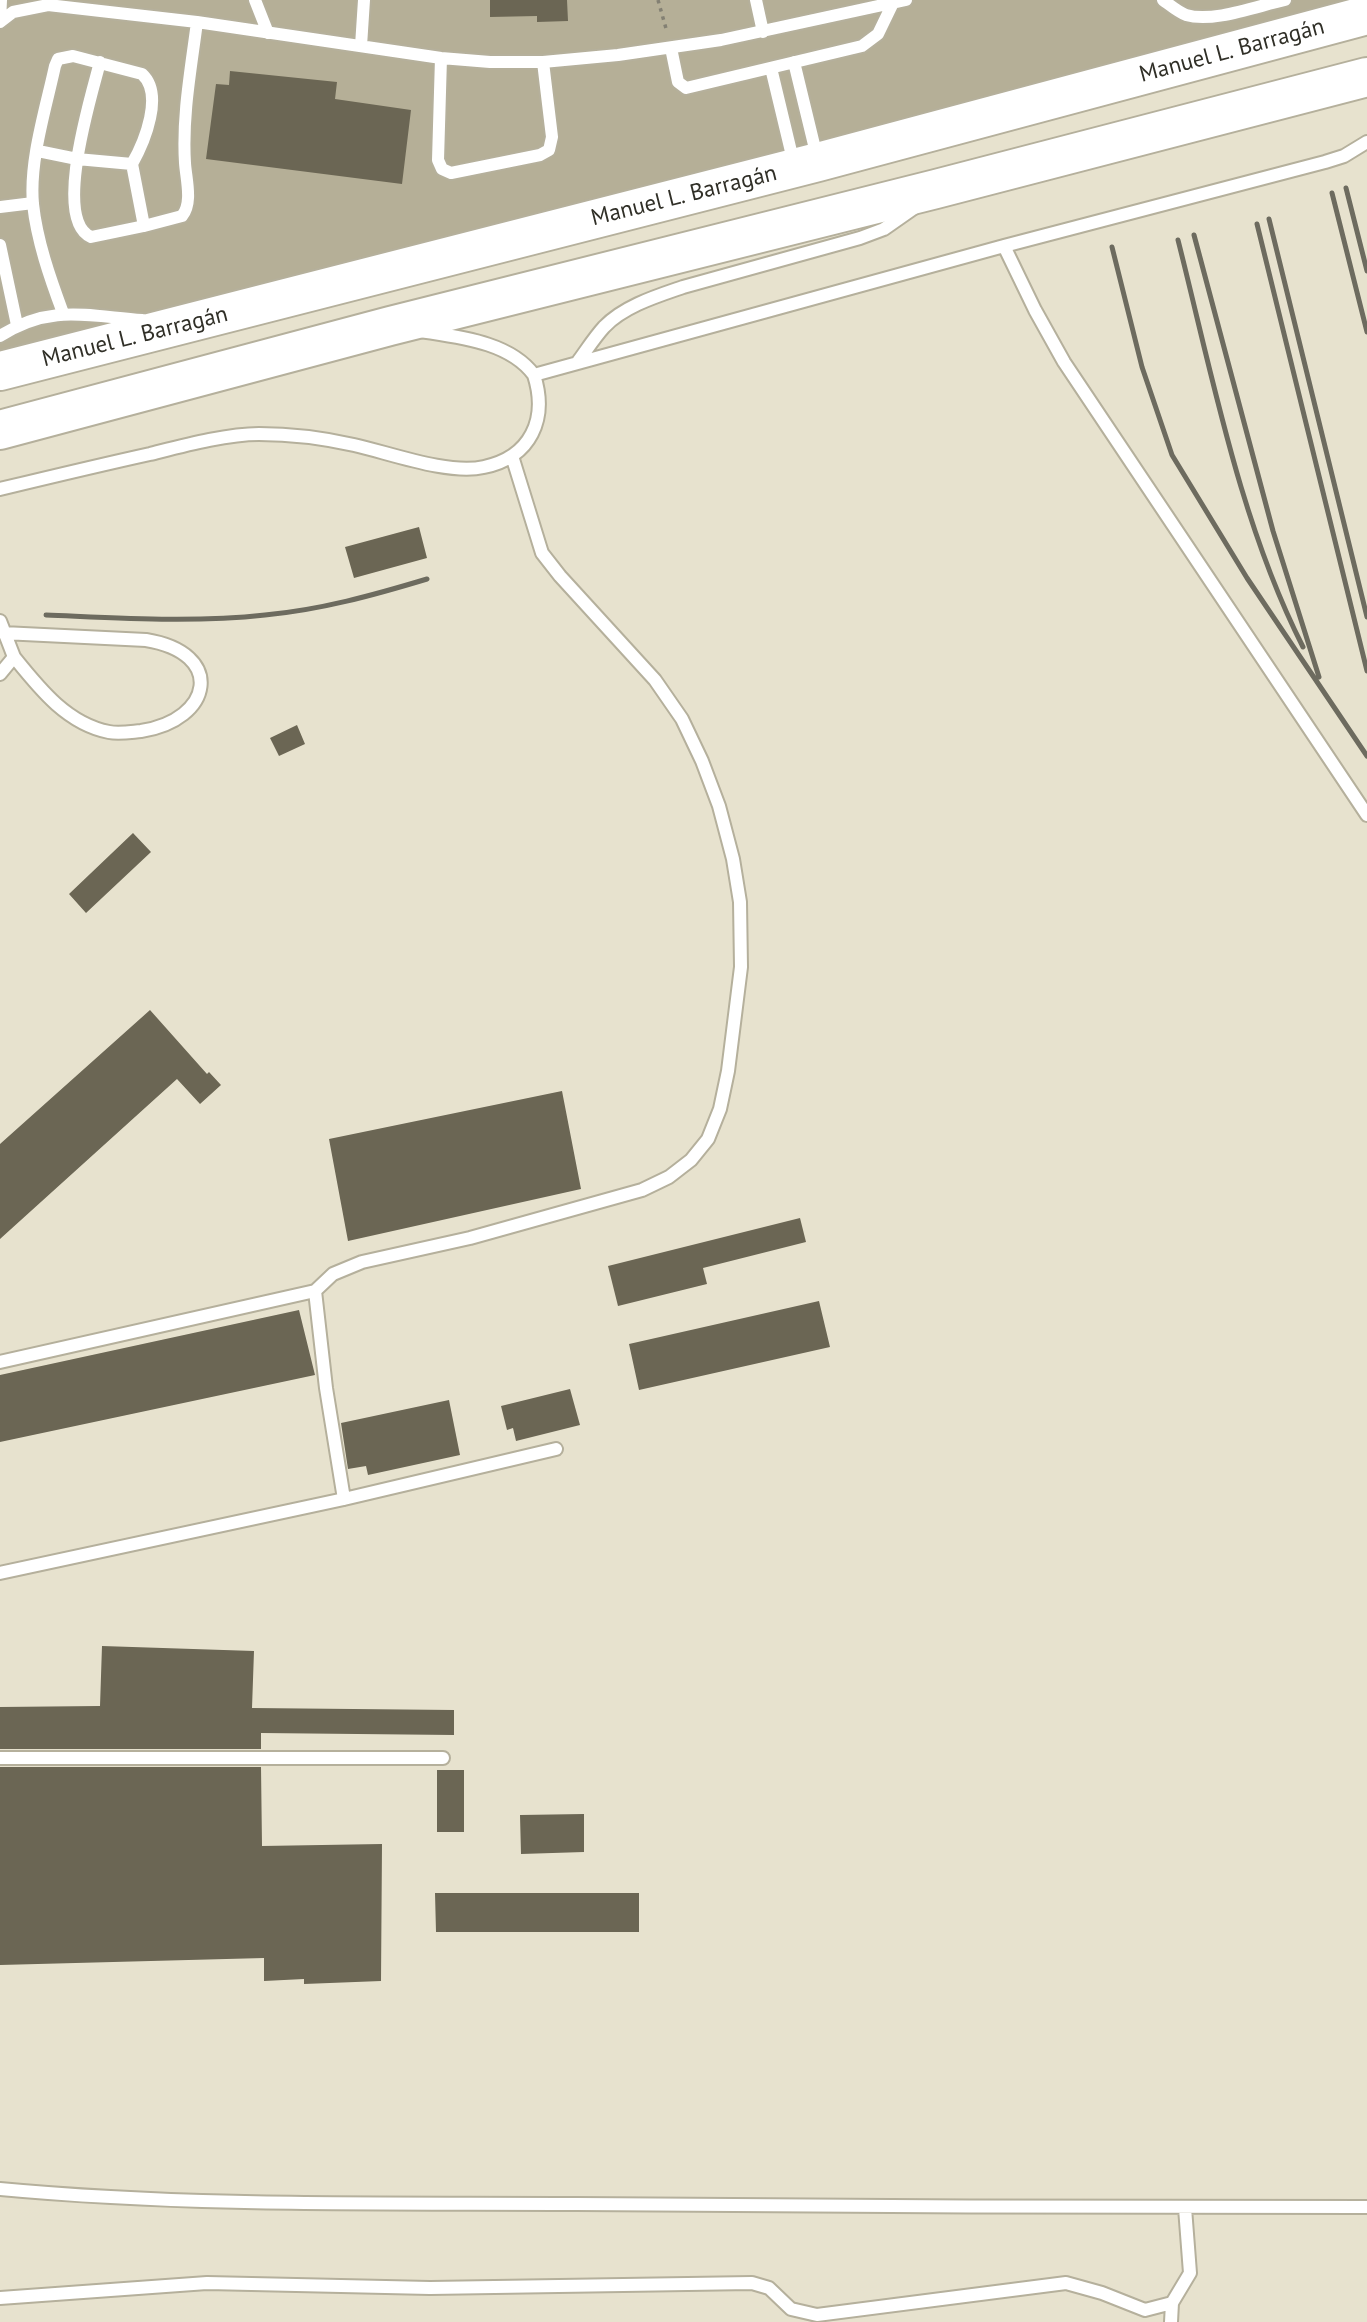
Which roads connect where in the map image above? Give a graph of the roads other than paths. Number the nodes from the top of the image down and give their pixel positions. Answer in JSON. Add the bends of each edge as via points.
{"nodes":[{"id":1,"x":2,"y":0,"type":"edge"},
{"id":2,"x":127,"y":0,"type":"edge"},
{"id":3,"x":255,"y":0,"type":"edge"},
{"id":4,"x":364,"y":0,"type":"edge"},
{"id":5,"x":756,"y":0,"type":"edge"},
{"id":6,"x":1163,"y":0,"type":"edge"},
{"id":7,"x":1284,"y":0,"type":"edge"},
{"id":8,"x":899,"y":1,"type":"edge"},
{"id":9,"x":1248,"y":4,"type":"edge"},
{"id":10,"x":119,"y":13,"type":"junction"},
{"id":11,"x":1367,"y":15,"type":"edge"},
{"id":12,"x":0,"y":22,"type":"edge"},
{"id":13,"x":197,"y":22,"type":"junction"},
{"id":14,"x":763,"y":32,"type":"junction"},
{"id":15,"x":268,"y":33,"type":"junction"},
{"id":16,"x":361,"y":46,"type":"junction"},
{"id":17,"x":671,"y":48,"type":"junction"},
{"id":18,"x":441,"y":58,"type":"junction"},
{"id":19,"x":100,"y":62,"type":"junction"},
{"id":20,"x":543,"y":62,"type":"junction"},
{"id":21,"x":794,"y":62,"type":"junction"},
{"id":22,"x":771,"y":68,"type":"junction"},
{"id":23,"x":1367,"y":77,"type":"edge"},
{"id":24,"x":1364,"y":146,"type":"edge"},
{"id":25,"x":38,"y":151,"type":"junction"},
{"id":26,"x":77,"y":159,"type":"junction"},
{"id":27,"x":132,"y":163,"type":"junction"},
{"id":28,"x":807,"y":165,"type":"junction"},
{"id":29,"x":936,"y":189,"type":"junction"},
{"id":30,"x":33,"y":203,"type":"junction"},
{"id":31,"x":0,"y":207,"type":"edge"},
{"id":32,"x":144,"y":226,"type":"junction"},
{"id":33,"x":0,"y":245,"type":"edge"},
{"id":34,"x":1004,"y":246,"type":"junction"},
{"id":35,"x":62,"y":313,"type":"junction"},
{"id":36,"x":184,"y":324,"type":"junction"},
{"id":37,"x":17,"y":325,"type":"junction"},
{"id":38,"x":390,"y":326,"type":"junction"},
{"id":39,"x":0,"y":336,"type":"edge"},
{"id":40,"x":577,"y":363,"type":"junction"},
{"id":41,"x":0,"y":371,"type":"edge"},
{"id":42,"x":534,"y":375,"type":"junction"},
{"id":43,"x":0,"y":430,"type":"edge"},
{"id":44,"x":512,"y":456,"type":"junction"},
{"id":45,"x":0,"y":489,"type":"edge"},
{"id":46,"x":1,"y":627,"type":"edge"},
{"id":47,"x":14,"y":657,"type":"junction"},
{"id":48,"x":0,"y":674,"type":"edge"},
{"id":49,"x":1367,"y":815,"type":"edge"},
{"id":50,"x":315,"y":1291,"type":"junction"},
{"id":51,"x":0,"y":1362,"type":"edge"},
{"id":52,"x":556,"y":1450,"type":"dead end"},
{"id":53,"x":344,"y":1499,"type":"junction"},
{"id":54,"x":0,"y":1573,"type":"edge"},
{"id":55,"x":0,"y":1758,"type":"edge"},
{"id":56,"x":443,"y":1758,"type":"dead end"},
{"id":57,"x":0,"y":2189,"type":"edge"},
{"id":58,"x":1367,"y":2207,"type":"edge"},
{"id":59,"x":1185,"y":2208,"type":"junction"},
{"id":60,"x":0,"y":2298,"type":"edge"},
{"id":61,"x":1172,"y":2303,"type":"junction"},
{"id":62,"x":1171,"y":2322,"type":"edge"}],
"edges":[{"from":1,"to":12,"type":"lane"},
{"from":2,"to":10,"type":"lane"},
{"from":3,"to":15,"type":"lane"},
{"from":4,"to":16,"type":"lane"},
{"from":5,"to":14,"type":"lane"},
{"from":6,"to":9,"type":"lane","via":[[1198,18]]},
{"from":7,"to":9,"type":"lane"},
{"from":8,"to":14,"type":"lane"},
{"from":8,"to":21,"type":"lane","via":[[872,40],[853,49]]},
{"from":10,"to":12,"type":"lane","via":[[48,5],[13,12]]},
{"from":10,"to":13,"type":"lane"},
{"from":11,"to":28,"type":"highway","name":"Manuel L. Barragán"},
{"from":13,"to":15,"type":"lane"},
{"from":13,"to":32,"type":"lane","via":[[184,148],[188,203],[182,216]]},
{"from":14,"to":17,"type":"lane"},
{"from":15,"to":16,"type":"lane"},
{"from":16,"to":18,"type":"lane"},
{"from":17,"to":20,"type":"lane"},
{"from":17,"to":22,"type":"lane","via":[[682,88]]},
{"from":18,"to":20,"type":"lane"},
{"from":18,"to":20,"type":"lane","via":[[438,160],[442,169],[451,173],[549,150],[552,137]]},
{"from":19,"to":25,"type":"lane","via":[[73,56],[58,59]]},
{"from":19,"to":26,"type":"lane"},
{"from":19,"to":27,"type":"lane","via":[[149,80],[153,99],[146,136]]},
{"from":21,"to":22,"type":"lane"},
{"from":21,"to":28,"type":"lane"},
{"from":22,"to":28,"type":"lane"},
{"from":23,"to":29,"type":"highway"},
{"from":24,"to":34,"type":"lane","via":[[1325,162]]},
{"from":25,"to":26,"type":"lane"},
{"from":25,"to":30,"type":"lane"},
{"from":26,"to":27,"type":"lane"},
{"from":26,"to":32,"type":"lane","via":[[74,198],[78,222],[86,235],[97,237]]},
{"from":27,"to":32,"type":"lane"},
{"from":28,"to":36,"type":"highway","name":"Manuel L. Barragán"},
{"from":29,"to":38,"type":"highway"},
{"from":29,"to":40,"type":"lane","via":[[884,229],[683,287],[637,306],[606,326]]},
{"from":30,"to":31,"type":"lane"},
{"from":30,"to":35,"type":"lane"},
{"from":33,"to":37,"type":"lane"},
{"from":34,"to":40,"type":"lane"},
{"from":34,"to":49,"type":"lane","via":[[1064,362]]},
{"from":35,"to":36,"type":"lane"},
{"from":35,"to":37,"type":"lane"},
{"from":36,"to":41,"type":"highway","name":"Manuel L. Barragán"},
{"from":37,"to":39,"type":"lane"},
{"from":38,"to":42,"type":"lane","via":[[484,344],[513,356]]},
{"from":38,"to":43,"type":"highway"},
{"from":40,"to":42,"type":"lane"},
{"from":42,"to":44,"type":"lane","via":[[539,389],[537,426]]},
{"from":44,"to":45,"type":"lane","via":[[485,467],[450,468],[316,437],[257,434],[186,445]]},
{"from":44,"to":50,"type":"lane","via":[[542,553],[655,680],[682,719],[719,806],[740,902],[741,967],[720,1109],[708,1139],[691,1160],[642,1190],[470,1238],[362,1262],[333,1274]]},
{"from":46,"to":47,"type":"lane"},
{"from":46,"to":47,"type":"lane","via":[[169,645],[194,663],[201,687],[193,706],[171,722],[146,730],[109,733],[61,709]]},
{"from":47,"to":48,"type":"lane"},
{"from":50,"to":51,"type":"lane"},
{"from":50,"to":53,"type":"lane"},
{"from":52,"to":53,"type":"lane"},
{"from":53,"to":54,"type":"lane"},
{"from":55,"to":56,"type":"lane"},
{"from":57,"to":59,"type":"lane","via":[[251,2202]]},
{"from":58,"to":59,"type":"lane"},
{"from":59,"to":61,"type":"lane","via":[[1190,2273]]},
{"from":60,"to":61,"type":"lane","via":[[207,2283],[430,2288],[752,2283],[769,2288],[790,2309],[817,2315],[1066,2283],[1145,2309]]},
{"from":61,"to":62,"type":"lane"}]}
